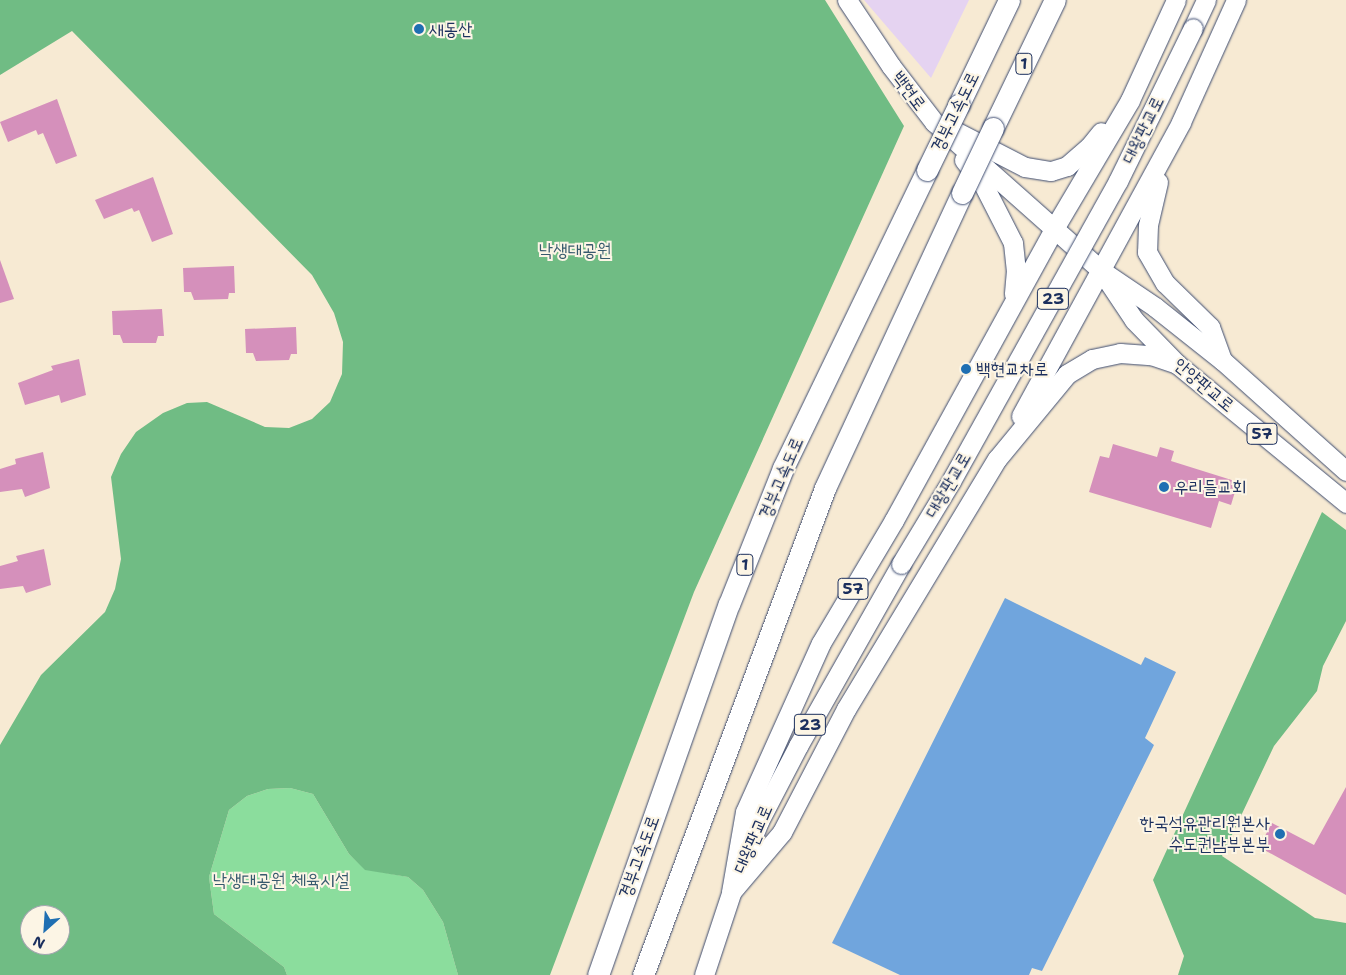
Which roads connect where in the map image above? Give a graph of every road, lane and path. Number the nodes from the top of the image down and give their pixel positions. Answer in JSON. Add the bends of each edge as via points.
{"nodes":[{"id":1,"x":847,"y":0,"type":"edge"},
{"id":2,"x":1009,"y":0,"type":"edge"},
{"id":3,"x":1055,"y":0,"type":"edge"},
{"id":4,"x":1176,"y":0,"type":"edge"},
{"id":5,"x":1206,"y":0,"type":"edge"},
{"id":6,"x":1236,"y":0,"type":"edge"},
{"id":7,"x":1130,"y":100,"type":"junction"},
{"id":8,"x":934,"y":122,"type":"junction"},
{"id":9,"x":1181,"y":122,"type":"junction"},
{"id":10,"x":1055,"y":227,"type":"junction"},
{"id":11,"x":1102,"y":271,"type":"junction"},
{"id":12,"x":1014,"y":302,"type":"junction"},
{"id":13,"x":1223,"y":361,"type":"junction"},
{"id":14,"x":1177,"y":364,"type":"junction"},
{"id":15,"x":997,"y":459,"type":"junction"},
{"id":16,"x":1346,"y":471,"type":"edge"},
{"id":17,"x":1346,"y":503,"type":"edge"},
{"id":18,"x":731,"y":892,"type":"junction"},
{"id":19,"x":598,"y":975,"type":"edge"},
{"id":20,"x":642,"y":975,"type":"edge"},
{"id":21,"x":704,"y":975,"type":"edge"}],
"edges":[{"from":1,"to":8,"type":"main road","name":"백현로"},
{"from":2,"to":19,"type":"highway","name":"경부고속도로","number":"1","bridge":true,"via":[[783,468],[729,604]]},
{"from":3,"to":20,"type":"highway","number":"1","bridge":true,"via":[[825,488]]},
{"from":4,"to":7,"type":"main road","name":"대왕판교로"},
{"from":5,"to":18,"type":"main road","name":"대왕판교로","number":"23","bridge":true,"via":[[1118,181],[777,786]]},
{"from":6,"to":9,"type":"main road","name":"대왕판교로"},
{"from":7,"to":8,"type":"main road","via":[[1089,147],[1067,166],[1051,171],[1025,167],[966,134]]},
{"from":7,"to":10,"type":"main road","name":"대왕판교로"},
{"from":8,"to":10,"type":"main road","name":"백현로"},
{"from":8,"to":12,"type":"main road","via":[[983,184],[1004,221],[1013,243],[1016,270]]},
{"from":9,"to":11,"type":"main road","name":"대왕판교로"},
{"from":9,"to":13,"type":"main road","via":[[1155,190],[1146,252],[1165,284],[1210,327]]},
{"from":10,"to":11,"type":"main road","name":"안양판교로","number":"57"},
{"from":10,"to":12,"type":"main road","name":"대왕판교로","number":"57"},
{"from":11,"to":13,"type":"main road","name":"안양판교로","number":"57","via":[[1155,307]]},
{"from":11,"to":14,"type":"main road","name":"안양판교로","number":"57","via":[[1134,320]]},
{"from":11,"to":15,"type":"main road","name":"대왕판교로"},
{"from":12,"to":18,"type":"main road","number":"57","via":[[894,520],[821,643],[745,812]]},
{"from":13,"to":16,"type":"main road","name":"안양판교로","number":"57"},
{"from":14,"to":15,"type":"main road","number":"57","via":[[1151,355],[1120,353],[1092,359],[1067,374]]},
{"from":14,"to":17,"type":"main road","name":"안양판교로","number":"57"},
{"from":15,"to":18,"type":"main road","number":"57","via":[[846,709],[782,832]]},
{"from":18,"to":21,"type":"main road","name":"대왕판교로","number":"23"}]}
